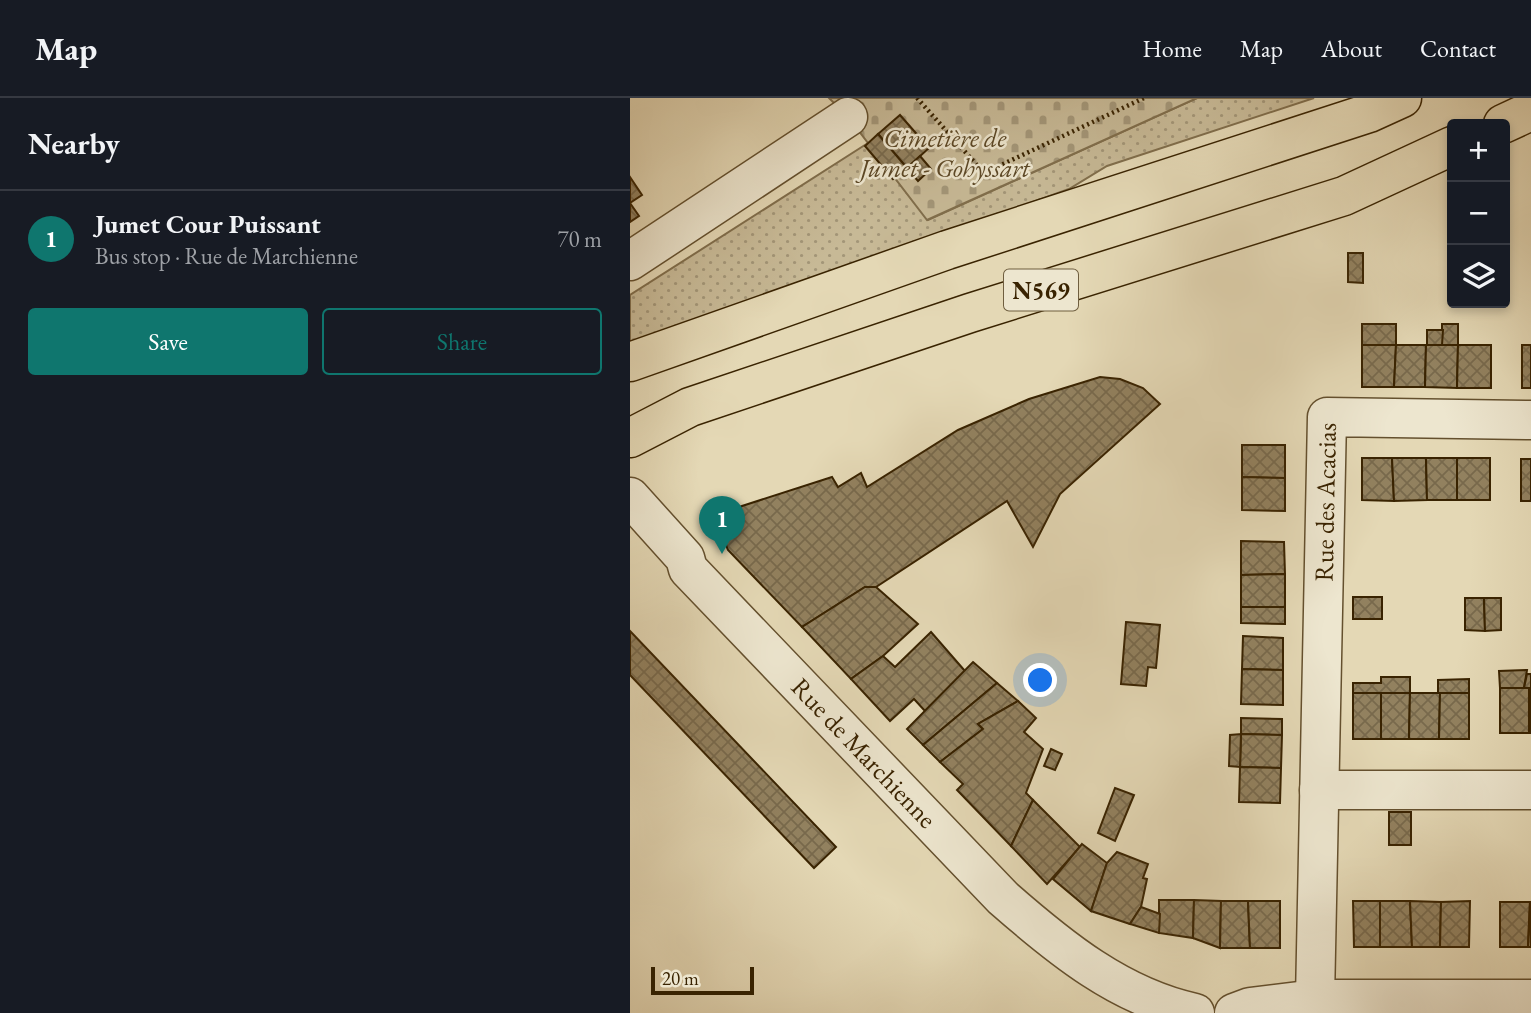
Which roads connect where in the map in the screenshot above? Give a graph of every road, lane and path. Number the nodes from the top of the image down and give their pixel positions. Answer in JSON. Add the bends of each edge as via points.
{"nodes":[{"id":1,"x":917,"y":98,"type":"edge"},
{"id":2,"x":1144,"y":98,"type":"edge"},
{"id":3,"x":1402,"y":98,"type":"edge"},
{"id":4,"x":1531,"y":111,"type":"edge"},
{"id":5,"x":848,"y":117,"type":"dead end"},
{"id":6,"x":1510,"y":121,"type":"edge"},
{"id":7,"x":1447,"y":148,"type":"edge"},
{"id":8,"x":630,"y":261,"type":"edge"},
{"id":9,"x":630,"y":362,"type":"edge"},
{"id":10,"x":1531,"y":420,"type":"edge"},
{"id":11,"x":630,"y":438,"type":"edge"},
{"id":12,"x":630,"y":497,"type":"edge"},
{"id":13,"x":1319,"y":790,"type":"junction"},
{"id":14,"x":1531,"y":790,"type":"edge"},
{"id":15,"x":1315,"y":999,"type":"junction"},
{"id":16,"x":1531,"y":999,"type":"edge"},
{"id":17,"x":1117,"y":1000,"type":"edge"},
{"id":18,"x":1195,"y":1013,"type":"edge"},
{"id":19,"x":1234,"y":1013,"type":"edge"}],
"edges":[{"from":1,"to":2,"type":"path","via":[[984,173]]},
{"from":3,"to":9,"type":"highway","number":"N569","via":[[1369,113],[947,250]]},
{"from":4,"to":6,"type":"highway"},
{"from":5,"to":8,"type":"street"},
{"from":7,"to":11,"type":"highway","number":"N569","via":[[1344,196],[690,407]]},
{"from":10,"to":13,"type":"street","name":"Rue des Acacias","via":[[1328,417]]},
{"from":12,"to":17,"type":"street","name":"Rue de Marchienne","via":[[685,558],[688,569],[977,874]]},
{"from":13,"to":14,"type":"street"},
{"from":13,"to":15,"type":"street","name":"Rue des Acacias"},
{"from":15,"to":16,"type":"street"},
{"from":15,"to":19,"type":"street"},
{"from":17,"to":18,"type":"street","name":"Rue de Marchienne","via":[[1159,1003]]}]}
